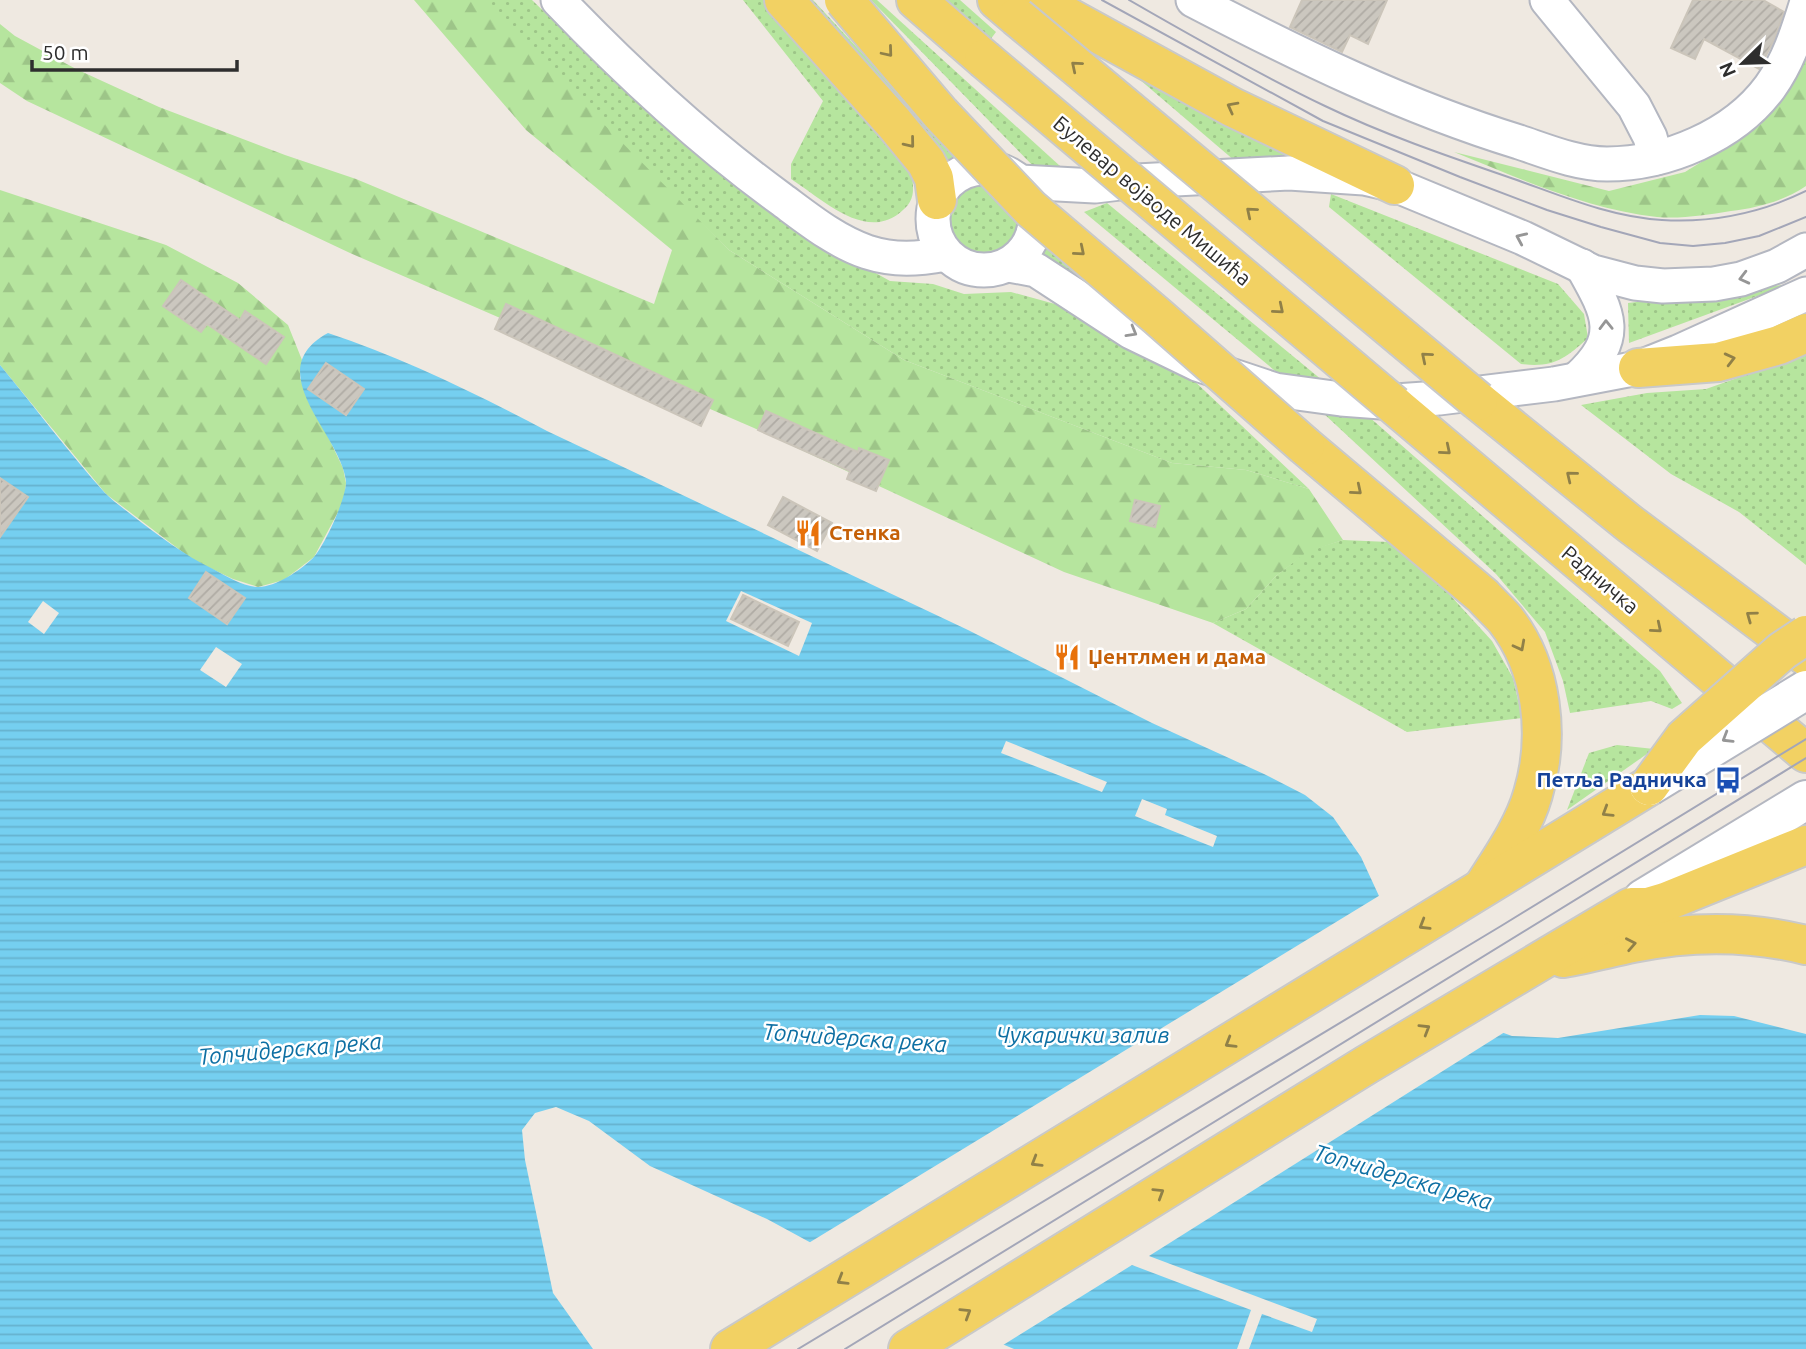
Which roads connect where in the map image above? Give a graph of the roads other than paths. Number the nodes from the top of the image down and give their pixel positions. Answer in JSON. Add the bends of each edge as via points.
{"nodes":[{"id":1,"x":558,"y":0,"type":"edge"},
{"id":2,"x":784,"y":0,"type":"edge"},
{"id":3,"x":844,"y":0,"type":"edge"},
{"id":4,"x":916,"y":0,"type":"edge"},
{"id":5,"x":1193,"y":0,"type":"edge"},
{"id":6,"x":1547,"y":0,"type":"edge"},
{"id":7,"x":1806,"y":5,"type":"edge"},
{"id":8,"x":1017,"y":6,"type":"edge"},
{"id":9,"x":1656,"y":158,"type":"junction"},
{"id":10,"x":1020,"y":183,"type":"junction"},
{"id":11,"x":1395,"y":185,"type":"junction"},
{"id":12,"x":1096,"y":186,"type":"junction"},
{"id":13,"x":935,"y":211,"type":"junction"},
{"id":14,"x":1035,"y":230,"type":"junction"},
{"id":15,"x":1806,"y":250,"type":"edge"},
{"id":16,"x":869,"y":253,"type":"junction"},
{"id":17,"x":946,"y":254,"type":"junction"},
{"id":18,"x":1009,"y":265,"type":"junction"},
{"id":19,"x":1595,"y":271,"type":"junction"},
{"id":20,"x":1806,"y":294,"type":"edge"},
{"id":21,"x":1806,"y":333,"type":"edge"},
{"id":22,"x":1638,"y":368,"type":"junction"},
{"id":23,"x":1566,"y":382,"type":"junction"},
{"id":24,"x":1483,"y":397,"type":"junction"},
{"id":25,"x":1394,"y":405,"type":"joint"},
{"id":26,"x":1806,"y":635,"type":"edge"},
{"id":27,"x":1806,"y":656,"type":"edge"},
{"id":28,"x":1806,"y":690,"type":"edge"},
{"id":29,"x":1806,"y":753,"type":"edge"},
{"id":30,"x":1649,"y":786,"type":"junction"},
{"id":31,"x":1806,"y":800,"type":"edge"},
{"id":32,"x":1806,"y":845,"type":"edge"},
{"id":33,"x":1482,"y":889,"type":"junction"},
{"id":34,"x":1631,"y":906,"type":"junction"},
{"id":35,"x":1806,"y":945,"type":"edge"},
{"id":36,"x":1540,"y":960,"type":"junction"},
{"id":37,"x":730,"y":1349,"type":"edge"},
{"id":38,"x":908,"y":1349,"type":"edge"}],
"edges":[{"from":1,"to":16,"type":"street","via":[[633,76],[753,179],[816,225]]},
{"from":2,"to":13,"type":"main road","one_way":true,"via":[[926,163],[934,178]]},
{"from":3,"to":33,"type":"main road","one_way":true,"bridge":true,"via":[[941,114],[1030,208],[1506,620],[1535,679],[1541,707],[1539,767],[1523,818]]},
{"from":4,"to":25,"type":"main road","name":"Булевар војводе Мишића","one_way":true,"bridge":true},
{"from":5,"to":9,"type":"street","via":[[1357,81],[1457,123],[1605,164]]},
{"from":6,"to":9,"type":"street","via":[[1634,106]]},
{"from":7,"to":9,"type":"street","via":[[1786,60],[1769,89],[1716,133]]},
{"from":11,"to":8,"type":"main road","one_way":true},
{"from":24,"to":8,"type":"main road","one_way":true,"bridge":true},
{"from":10,"to":12,"type":"street"},
{"from":10,"to":13,"type":"street","via":[[995,169],[967,171],[944,188]]},
{"from":10,"to":14,"type":"street","via":[[1034,205]]},
{"from":11,"to":12,"type":"street","via":[[1317,174],[1249,174]]},
{"from":19,"to":11,"type":"street","one_way":true},
{"from":12,"to":14,"type":"street","via":[[1059,204]]},
{"from":13,"to":16,"type":"street","via":[[900,243]]},
{"from":13,"to":17,"type":"street","via":[[939,244]]},
{"from":14,"to":18,"type":"street","via":[[1030,244]]},
{"from":15,"to":19,"type":"street","one_way":true,"via":[[1756,274],[1714,284],[1635,284]]},
{"from":16,"to":17,"type":"street","via":[[900,259]]},
{"from":17,"to":18,"type":"street","via":[[969,269],[996,270]]},
{"from":18,"to":24,"type":"street","one_way":true,"via":[[1036,271],[1165,350],[1275,390],[1341,400]]},
{"from":23,"to":19,"type":"street","one_way":true,"via":[[1602,351],[1607,327]]},
{"from":20,"to":22,"type":"street"},
{"from":22,"to":21,"type":"main road","one_way":true,"via":[[1718,362]]},
{"from":22,"to":23,"type":"street"},
{"from":23,"to":24,"type":"street"},
{"from":27,"to":24,"type":"main road","one_way":true,"via":[[1630,524]]},
{"from":25,"to":29,"type":"main road","name":"Радничка","one_way":true,"bridge":true},
{"from":26,"to":30,"type":"main road","bridge":true,"via":[[1684,738]]},
{"from":28,"to":30,"type":"main road","one_way":true,"bridge":true},
{"from":30,"to":33,"type":"main road","one_way":true},
{"from":31,"to":34,"type":"main road"},
{"from":32,"to":34,"type":"main road","via":[[1665,902]]},
{"from":33,"to":37,"type":"main road","one_way":true},
{"from":34,"to":36,"type":"main road"},
{"from":36,"to":35,"type":"main road","one_way":true,"via":[[1691,934],[1779,938]]},
{"from":38,"to":36,"type":"main road","one_way":true}]}
